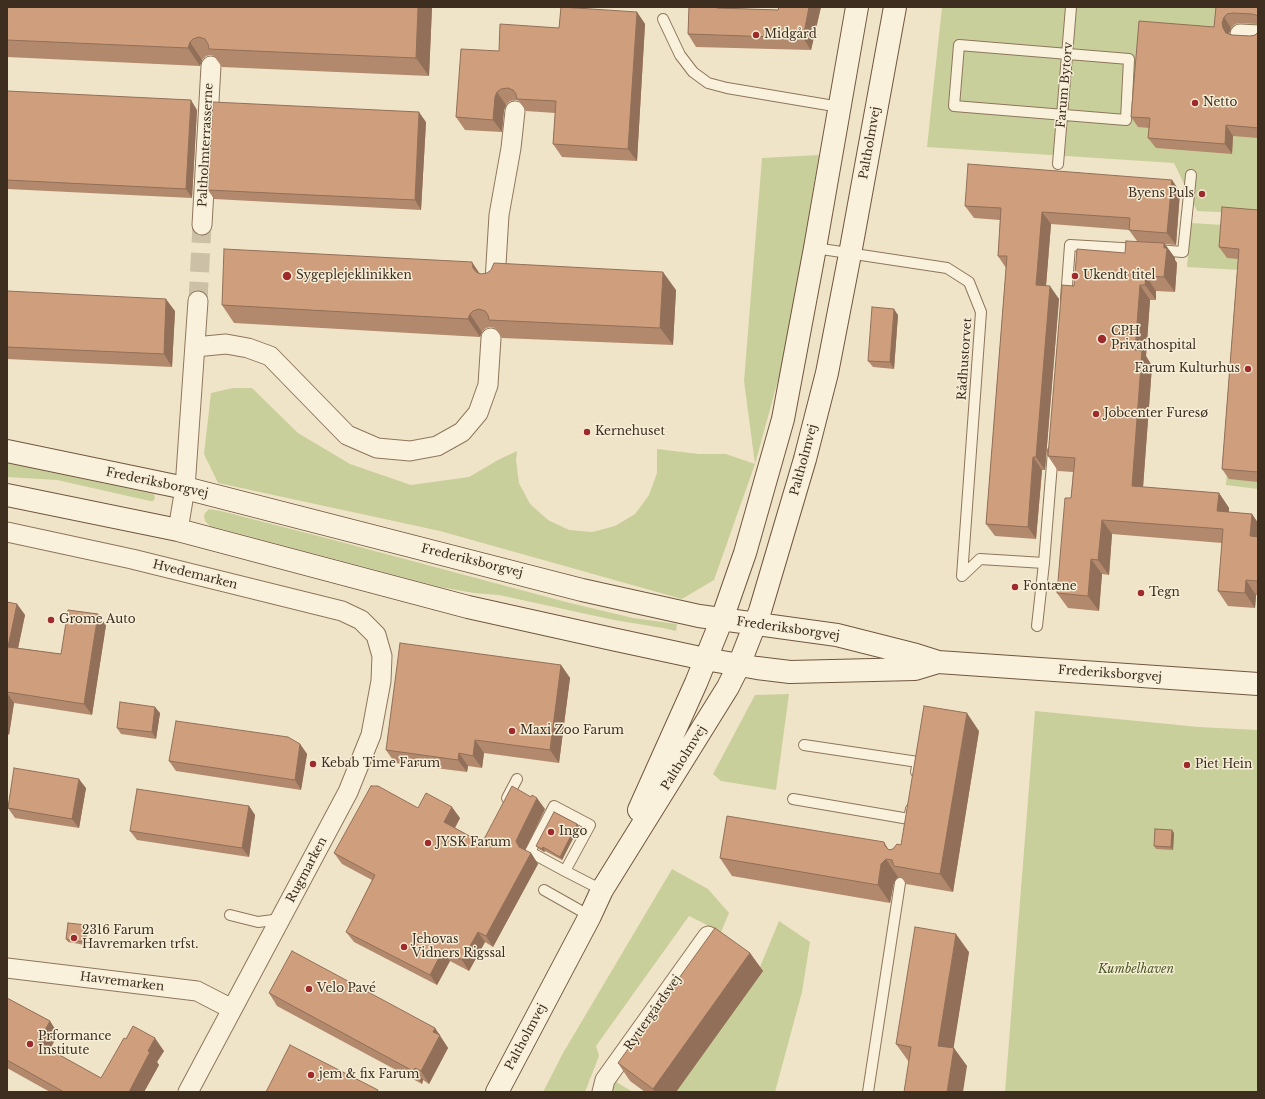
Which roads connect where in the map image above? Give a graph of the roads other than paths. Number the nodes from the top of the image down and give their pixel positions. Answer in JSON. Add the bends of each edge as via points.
{"nodes":[{"id":1,"x":857,"y":7,"type":"edge"},
{"id":2,"x":895,"y":7,"type":"edge"},
{"id":3,"x":1071,"y":7,"type":"edge"},
{"id":4,"x":663,"y":20,"type":"dead end"},
{"id":5,"x":1067,"y":54,"type":"junction"},
{"id":6,"x":210,"y":66,"type":"edge"},
{"id":7,"x":840,"y":107,"type":"junction"},
{"id":8,"x":515,"y":110,"type":"edge"},
{"id":9,"x":1063,"y":114,"type":"junction"},
{"id":10,"x":1058,"y":164,"type":"dead end"},
{"id":11,"x":1190,"y":175,"type":"dead end"},
{"id":12,"x":202,"y":224,"type":"tunnel mouth"},
{"id":13,"x":815,"y":248,"type":"junction"},
{"id":14,"x":850,"y":254,"type":"junction"},
{"id":15,"x":495,"y":281,"type":"edge"},
{"id":16,"x":198,"y":301,"type":"tunnel mouth"},
{"id":17,"x":1065,"y":307,"type":"edge"},
{"id":18,"x":491,"y":338,"type":"edge"},
{"id":19,"x":195,"y":347,"type":"junction"},
{"id":20,"x":1054,"y":439,"type":"edge"},
{"id":21,"x":7,"y":451,"type":"edge"},
{"id":22,"x":185,"y":488,"type":"junction"},
{"id":23,"x":7,"y":495,"type":"edge"},
{"id":24,"x":178,"y":530,"type":"junction"},
{"id":25,"x":7,"y":532,"type":"edge"},
{"id":26,"x":1044,"y":563,"type":"junction"},
{"id":27,"x":722,"y":619,"type":"junction"},
{"id":28,"x":755,"y":624,"type":"junction"},
{"id":29,"x":1038,"y":626,"type":"dead end"},
{"id":30,"x":376,"y":635,"type":"joint"},
{"id":31,"x":706,"y":659,"type":"junction"},
{"id":32,"x":938,"y":662,"type":"junction"},
{"id":33,"x":739,"y":665,"type":"junction"},
{"id":34,"x":1258,"y":684,"type":"edge"},
{"id":35,"x":804,"y":745,"type":"dead end"},
{"id":36,"x":517,"y":779,"type":"dead end"},
{"id":37,"x":914,"y":784,"type":"edge"},
{"id":38,"x":912,"y":798,"type":"edge"},
{"id":39,"x":793,"y":799,"type":"dead end"},
{"id":40,"x":503,"y":806,"type":"edge"},
{"id":41,"x":565,"y":871,"type":"junction"},
{"id":42,"x":607,"y":883,"type":"junction"},
{"id":43,"x":900,"y":883,"type":"edge"},
{"id":44,"x":544,"y":890,"type":"dead end"},
{"id":45,"x":230,"y":915,"type":"dead end"},
{"id":46,"x":590,"y":916,"type":"junction"},
{"id":47,"x":281,"y":919,"type":"junction"},
{"id":48,"x":708,"y":936,"type":"edge"},
{"id":49,"x":7,"y":968,"type":"edge"},
{"id":50,"x":232,"y":1009,"type":"junction"},
{"id":51,"x":188,"y":1092,"type":"edge"},
{"id":52,"x":497,"y":1092,"type":"edge"},
{"id":53,"x":602,"y":1092,"type":"edge"},
{"id":54,"x":868,"y":1092,"type":"edge"}],
"edges":[{"from":1,"to":7,"type":"street","name":"Paltholmvej"},
{"from":2,"to":14,"type":"street","name":"Paltholmvej"},
{"from":3,"to":5,"type":"lane","name":"Farum Bytorv"},
{"from":4,"to":7,"type":"lane","via":[[680,54],[693,72],[708,83]]},
{"from":5,"to":9,"type":"lane","name":"Farum Bytorv"},
{"from":5,"to":9,"type":"lane","via":[[1130,59],[1126,120]]},
{"from":5,"to":9,"type":"lane","via":[[959,45],[954,106]]},
{"from":6,"to":12,"type":"street","name":"Paltholmterrasserne"},
{"from":7,"to":13,"type":"street","name":"Paltholmvej"},
{"from":8,"to":15,"type":"street","via":[[499,215]]},
{"from":9,"to":10,"type":"lane","name":"Farum Bytorv"},
{"from":11,"to":17,"type":"lane","via":[[1183,252],[1070,245]]},
{"from":13,"to":14,"type":"lane","name":"Rådhustorvet"},
{"from":13,"to":27,"type":"street","name":"Paltholmvej","via":[[783,419],[745,553]]},
{"from":14,"to":26,"type":"lane","name":"Rådhustorvet","via":[[947,268],[969,282],[981,312],[962,576],[980,559]]},
{"from":14,"to":28,"type":"street","name":"Paltholmvej","via":[[826,373],[805,459]]},
{"from":16,"to":19,"type":"street"},
{"from":18,"to":19,"type":"street","via":[[488,385],[478,413],[462,432],[437,446],[410,451],[377,448],[348,435],[270,356],[226,344]]},
{"from":19,"to":22,"type":"street"},
{"from":20,"to":26,"type":"lane"},
{"from":21,"to":22,"type":"street","name":"Frederiksborgvej"},
{"from":22,"to":24,"type":"street"},
{"from":22,"to":27,"type":"street","name":"Frederiksborgvej","via":[[582,590]]},
{"from":23,"to":24,"type":"street","name":"Frederiksborgvej"},
{"from":24,"to":31,"type":"street","name":"Frederiksborgvej","via":[[468,607]]},
{"from":25,"to":30,"type":"street","name":"Hvedemarken","via":[[132,559],[342,611],[361,620]]},
{"from":26,"to":29,"type":"lane"},
{"from":27,"to":28,"type":"street","name":"Frederiksborgvej"},
{"from":27,"to":31,"type":"street","name":"Paltholmvej"},
{"from":28,"to":32,"type":"street","name":"Frederiksborgvej","via":[[837,635]]},
{"from":28,"to":33,"type":"street","name":"Paltholmvej"},
{"from":30,"to":47,"type":"street","name":"Rugmarken","via":[[382,656],[381,682],[371,735],[348,792]]},
{"from":31,"to":33,"type":"street","name":"Frederiksborgvej"},
{"from":31,"to":42,"type":"street","name":"Paltholmvej"},
{"from":32,"to":33,"type":"street","name":"Frederiksborgvej","via":[[915,669],[790,672]]},
{"from":32,"to":34,"type":"street","name":"Frederiksborgvej"},
{"from":33,"to":42,"type":"street","name":"Paltholmvej","via":[[725,693]]},
{"from":35,"to":37,"type":"lane","via":[[918,762]]},
{"from":36,"to":40,"type":"lane"},
{"from":38,"to":39,"type":"lane","via":[[909,823]]},
{"from":41,"to":41,"type":"lane","via":[[530,852],[554,806],[590,825]]},
{"from":41,"to":42,"type":"lane"},
{"from":42,"to":46,"type":"street","name":"Paltholmvej"},
{"from":43,"to":54,"type":"lane"},
{"from":44,"to":46,"type":"lane"},
{"from":45,"to":47,"type":"lane","via":[[258,922]]},
{"from":46,"to":52,"type":"street","name":"Paltholmvej"},
{"from":47,"to":50,"type":"street","name":"Rugmarken"},
{"from":48,"to":53,"type":"street","name":"Ryttergårdsvej","via":[[605,1080]]},
{"from":49,"to":50,"type":"street","name":"Havremarken","via":[[197,991]]},
{"from":50,"to":51,"type":"street","name":"Rugmarken"}]}
